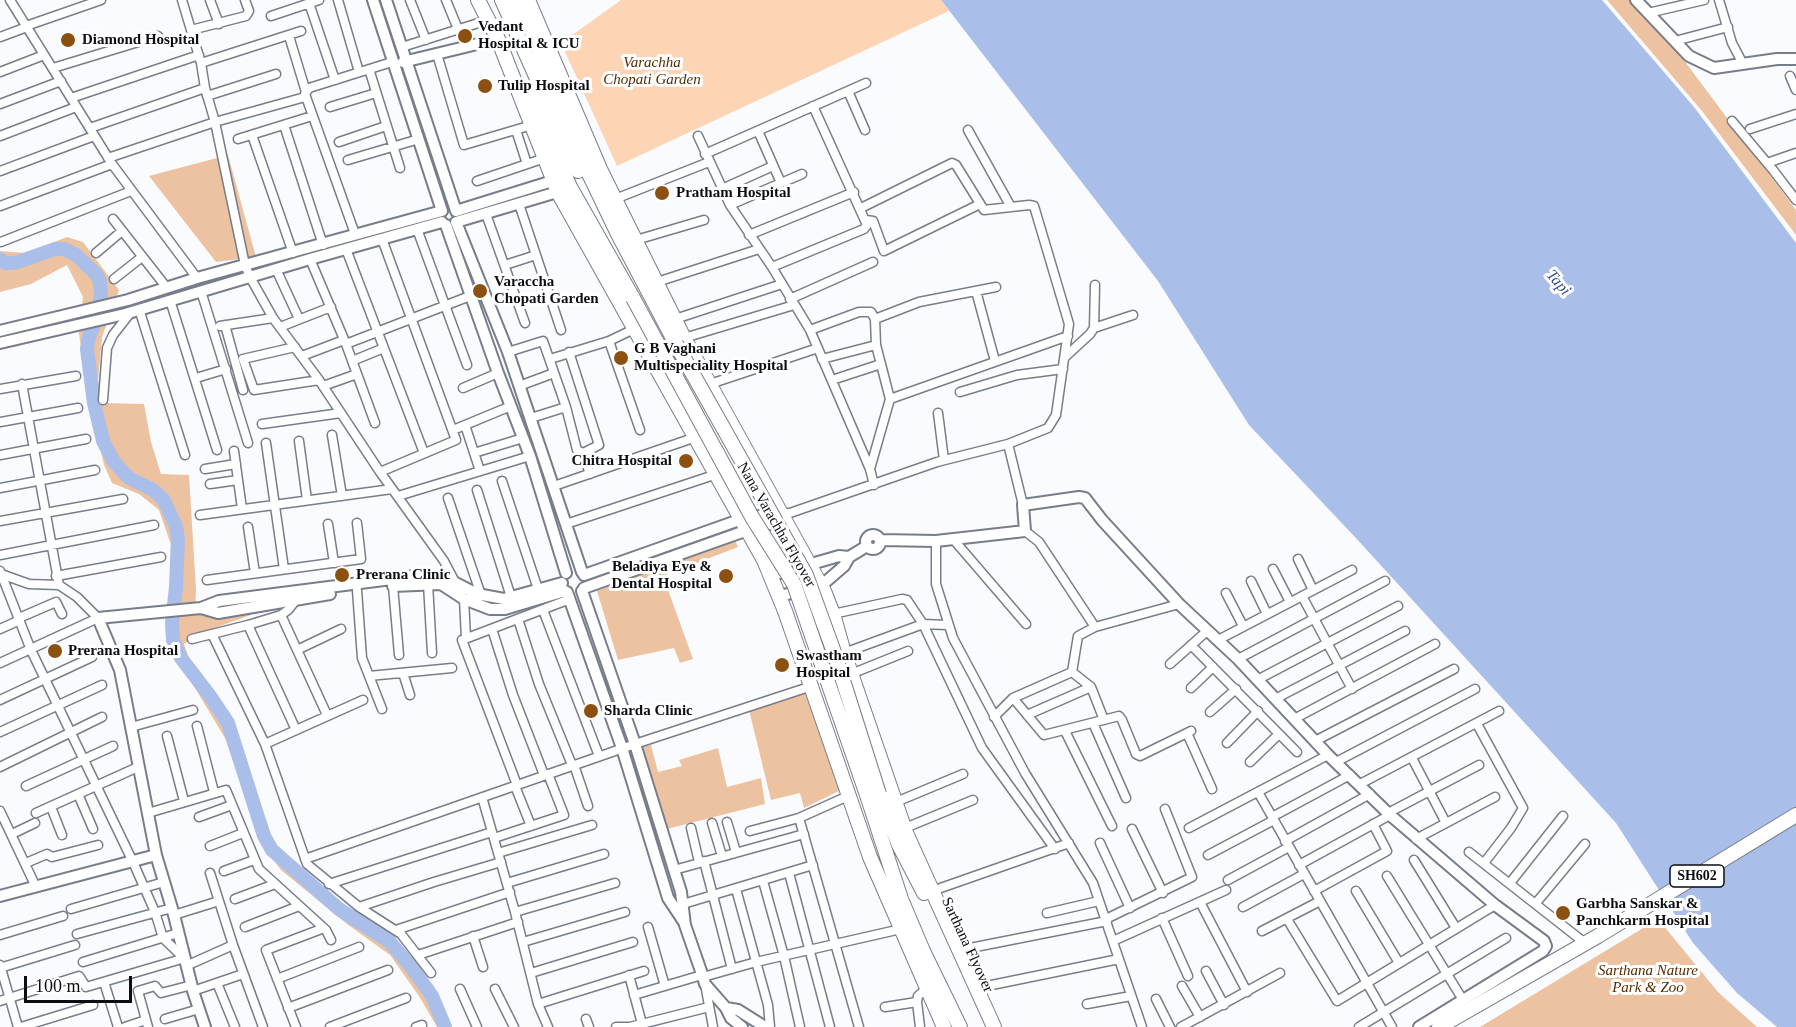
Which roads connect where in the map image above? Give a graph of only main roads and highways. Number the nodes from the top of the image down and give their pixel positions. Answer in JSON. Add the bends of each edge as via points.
{"nodes":[{"id":1,"x":478,"y":0,"type":"edge"},
{"id":2,"x":487,"y":0,"type":"edge"},
{"id":3,"x":494,"y":0,"type":"edge"},
{"id":4,"x":502,"y":0,"type":"edge"},
{"id":5,"x":515,"y":0,"type":"edge"},
{"id":6,"x":528,"y":0,"type":"edge"},
{"id":7,"x":562,"y":184,"type":"junction"},
{"id":8,"x":593,"y":231,"type":"junction"},
{"id":9,"x":618,"y":234,"type":"junction"},
{"id":10,"x":609,"y":271,"type":"junction"},
{"id":11,"x":670,"y":321,"type":"junction"},
{"id":12,"x":680,"y":341,"type":"junction"},
{"id":13,"x":873,"y":796,"type":"junction"},
{"id":14,"x":1796,"y":815,"type":"edge"},
{"id":15,"x":874,"y":816,"type":"junction"},
{"id":16,"x":1796,"y":824,"type":"edge"},
{"id":17,"x":899,"y":845,"type":"junction"},
{"id":18,"x":870,"y":857,"type":"junction"},
{"id":19,"x":918,"y":860,"type":"junction"},
{"id":20,"x":916,"y":879,"type":"junction"},
{"id":21,"x":882,"y":886,"type":"junction"},
{"id":22,"x":901,"y":899,"type":"junction"},
{"id":23,"x":1601,"y":939,"type":"junction"},
{"id":24,"x":944,"y":1027,"type":"edge"},
{"id":25,"x":960,"y":1027,"type":"edge"},
{"id":26,"x":987,"y":1027,"type":"edge"},
{"id":27,"x":994,"y":1027,"type":"edge"},
{"id":28,"x":1438,"y":1027,"type":"edge"},
{"id":29,"x":1457,"y":1027,"type":"edge"}],
"edges":[{"from":1,"to":7,"type":"main road","via":[[498,39],[545,158]]},
{"from":2,"to":7,"type":"main road"},
{"from":3,"to":8,"type":"main road","via":[[592,212]]},
{"from":4,"to":9,"type":"main road","via":[[562,139],[602,219]]},
{"from":5,"to":9,"type":"main road"},
{"from":6,"to":11,"type":"main road","via":[[615,199],[657,282]]},
{"from":7,"to":8,"type":"main road"},
{"from":7,"to":10,"type":"main road"},
{"from":8,"to":10,"type":"main road"},
{"from":9,"to":11,"type":"main road"},
{"from":10,"to":13,"type":"main road","name":"Nana Varachha Flyover","bridge":true,"via":[[633,298],[752,517],[794,584]]},
{"from":10,"to":18,"type":"main road","via":[[634,329],[745,524],[780,596]]},
{"from":11,"to":12,"type":"main road","name":"Nana Varachha Flyover"},
{"from":12,"to":13,"type":"main road","name":"Nana Varachha Flyover","bridge":true,"via":[[725,435],[806,575],[835,656]]},
{"from":12,"to":19,"type":"main road","via":[[710,384],[822,585]]},
{"from":13,"to":15,"type":"main road","name":"Nana Varachha Flyover"},
{"from":13,"to":17,"type":"main road","name":"Nana Varachha Flyover"},
{"from":14,"to":23,"type":"main road","number":"SH602"},
{"from":15,"to":18,"type":"main road"},
{"from":15,"to":22,"type":"main road","name":"Nana Varachha Flyover"},
{"from":16,"to":23,"type":"main road","number":"SH602"},
{"from":17,"to":19,"type":"main road"},
{"from":17,"to":20,"type":"main road","name":"Sarthana Flyover"},
{"from":18,"to":21,"type":"main road"},
{"from":19,"to":20,"type":"main road"},
{"from":19,"to":27,"type":"main road"},
{"from":20,"to":26,"type":"main road","name":"Sarthana Flyover"},
{"from":21,"to":22,"type":"main road"},
{"from":21,"to":24,"type":"main road"},
{"from":22,"to":25,"type":"main road"},
{"from":23,"to":28,"type":"main road","number":"SH602","via":[[1585,944]]},
{"from":23,"to":29,"type":"main road","number":"SH602"}]}
